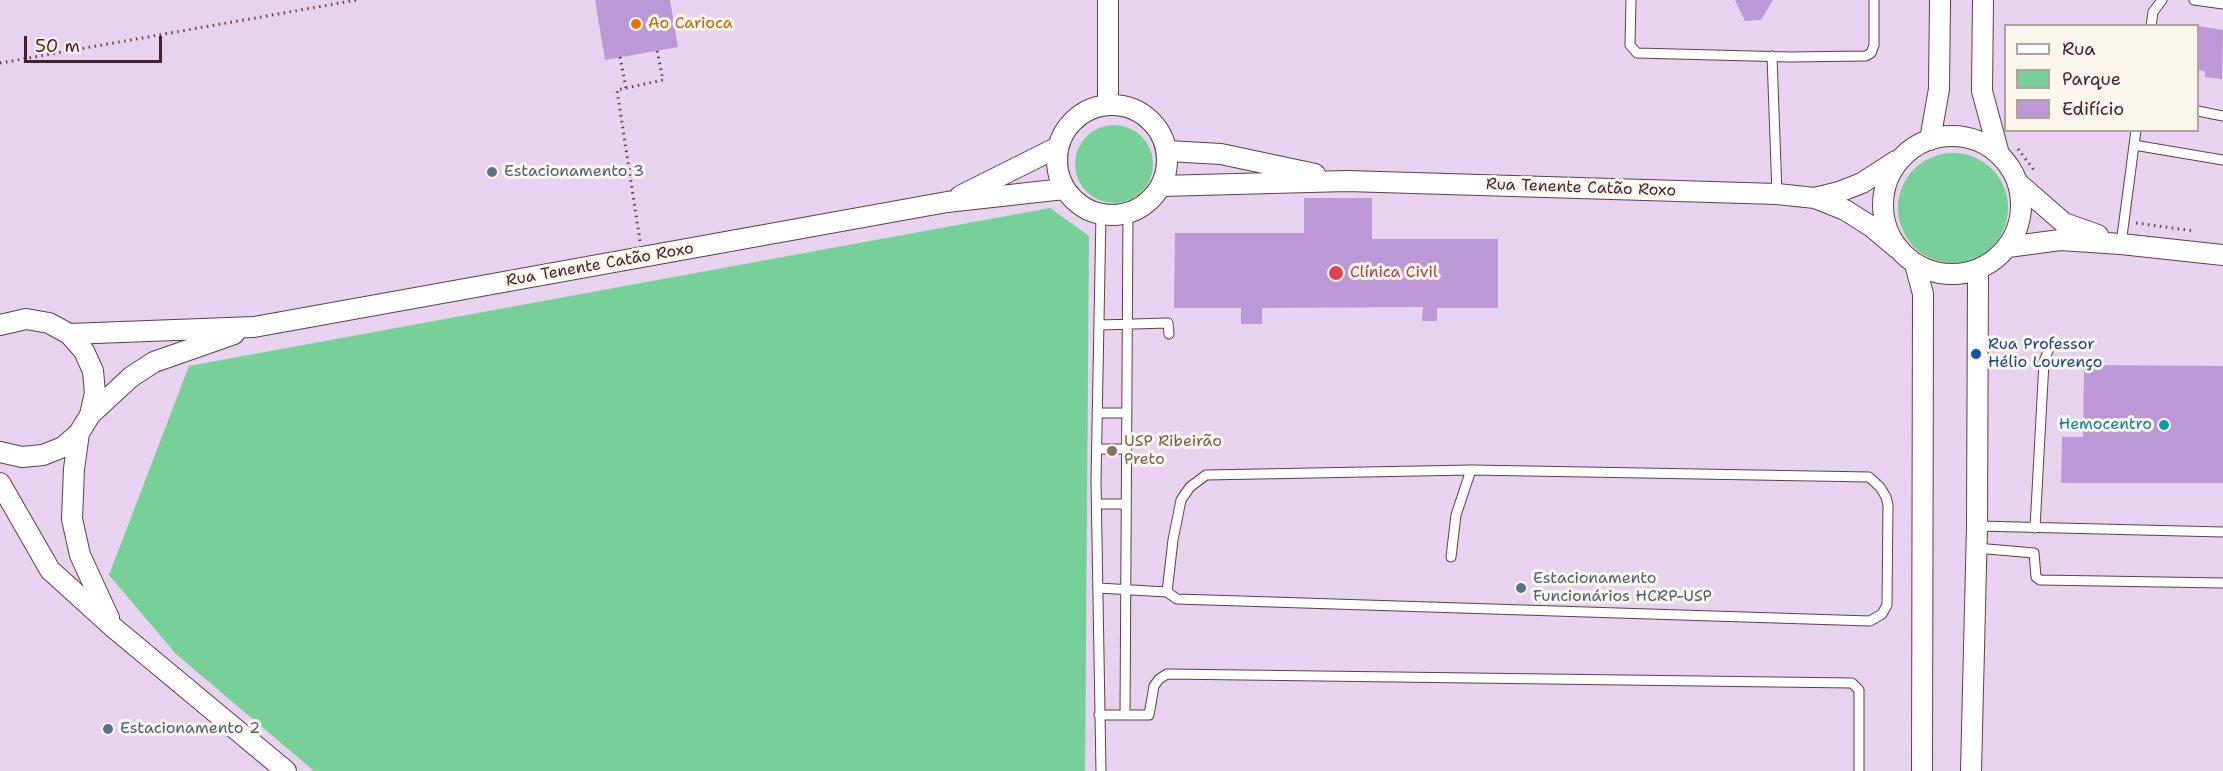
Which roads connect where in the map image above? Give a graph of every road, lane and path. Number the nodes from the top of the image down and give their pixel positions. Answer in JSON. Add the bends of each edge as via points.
{"nodes":[{"id":1,"x":357,"y":0,"type":"edge"},
{"id":2,"x":1108,"y":0,"type":"edge"},
{"id":3,"x":1631,"y":0,"type":"edge"},
{"id":4,"x":1874,"y":0,"type":"edge"},
{"id":5,"x":1940,"y":0,"type":"edge"},
{"id":6,"x":1983,"y":0,"type":"edge"},
{"id":7,"x":2162,"y":0,"type":"edge"},
{"id":8,"x":2194,"y":0,"type":"edge"},
{"id":9,"x":2223,"y":4,"type":"edge"},
{"id":10,"x":2151,"y":24,"type":"edge"},
{"id":11,"x":657,"y":50,"type":"dead end"},
{"id":12,"x":1772,"y":56,"type":"junction"},
{"id":13,"x":620,"y":57,"type":"dead end"},
{"id":14,"x":0,"y":63,"type":"edge"},
{"id":15,"x":626,"y":88,"type":"junction"},
{"id":16,"x":1108,"y":104,"type":"junction"},
{"id":17,"x":2199,"y":111,"type":"edge"},
{"id":18,"x":2223,"y":116,"type":"edge"},
{"id":19,"x":2136,"y":132,"type":"edge"},
{"id":20,"x":1930,"y":140,"type":"junction"},
{"id":21,"x":2134,"y":145,"type":"junction"},
{"id":22,"x":1058,"y":147,"type":"junction"},
{"id":23,"x":2008,"y":150,"type":"junction"},
{"id":24,"x":1167,"y":151,"type":"junction"},
{"id":25,"x":1903,"y":156,"type":"junction"},
{"id":26,"x":2223,"y":160,"type":"edge"},
{"id":27,"x":2038,"y":174,"type":"dead end"},
{"id":28,"x":1347,"y":181,"type":"junction"},
{"id":29,"x":2018,"y":183,"type":"junction"},
{"id":30,"x":1161,"y":186,"type":"junction"},
{"id":31,"x":1064,"y":189,"type":"junction"},
{"id":32,"x":1777,"y":194,"type":"junction"},
{"id":33,"x":1815,"y":198,"type":"junction"},
{"id":34,"x":947,"y":202,"type":"junction"},
{"id":35,"x":1128,"y":213,"type":"junction"},
{"id":36,"x":1101,"y":214,"type":"junction"},
{"id":37,"x":2123,"y":221,"type":"junction"},
{"id":38,"x":2201,"y":232,"type":"dead end"},
{"id":39,"x":2121,"y":244,"type":"junction"},
{"id":40,"x":2008,"y":247,"type":"junction"},
{"id":41,"x":1897,"y":248,"type":"junction"},
{"id":42,"x":2223,"y":255,"type":"edge"},
{"id":43,"x":642,"y":257,"type":"junction"},
{"id":44,"x":1915,"y":264,"type":"junction"},
{"id":45,"x":1978,"y":270,"type":"junction"},
{"id":46,"x":1127,"y":324,"type":"junction"},
{"id":47,"x":0,"y":325,"type":"edge"},
{"id":48,"x":1099,"y":325,"type":"junction"},
{"id":49,"x":254,"y":327,"type":"junction"},
{"id":50,"x":69,"y":334,"type":"junction"},
{"id":51,"x":1169,"y":334,"type":"dead end"},
{"id":52,"x":2050,"y":345,"type":"dead end"},
{"id":53,"x":1097,"y":413,"type":"junction"},
{"id":54,"x":1126,"y":413,"type":"junction"},
{"id":55,"x":90,"y":415,"type":"junction"},
{"id":56,"x":79,"y":433,"type":"junction"},
{"id":57,"x":1097,"y":449,"type":"junction"},
{"id":58,"x":1126,"y":449,"type":"junction"},
{"id":59,"x":0,"y":452,"type":"edge"},
{"id":60,"x":1471,"y":470,"type":"junction"},
{"id":61,"x":0,"y":483,"type":"edge"},
{"id":62,"x":1096,"y":504,"type":"junction"},
{"id":63,"x":1126,"y":504,"type":"junction"},
{"id":64,"x":1977,"y":526,"type":"junction"},
{"id":65,"x":2035,"y":528,"type":"junction"},
{"id":66,"x":2223,"y":532,"type":"edge"},
{"id":67,"x":1976,"y":548,"type":"junction"},
{"id":68,"x":1451,"y":557,"type":"dead end"},
{"id":69,"x":2223,"y":583,"type":"edge"},
{"id":70,"x":1098,"y":588,"type":"junction"},
{"id":71,"x":1127,"y":590,"type":"junction"},
{"id":72,"x":1167,"y":592,"type":"junction"},
{"id":73,"x":114,"y":628,"type":"junction"},
{"id":74,"x":1099,"y":715,"type":"junction"},
{"id":75,"x":1125,"y":715,"type":"junction"},
{"id":76,"x":286,"y":771,"type":"edge"},
{"id":77,"x":1101,"y":771,"type":"edge"},
{"id":78,"x":1859,"y":771,"type":"edge"},
{"id":79,"x":1922,"y":771,"type":"edge"},
{"id":80,"x":1971,"y":771,"type":"edge"}],
"edges":[{"from":1,"to":14,"type":"path"},
{"from":2,"to":16,"type":"street"},
{"from":3,"to":12,"type":"lane","via":[[1630,45],[1637,53]]},
{"from":4,"to":12,"type":"lane","via":[[1874,45],[1866,56]]},
{"from":5,"to":20,"type":"street","via":[[1939,89]]},
{"from":6,"to":23,"type":"street","via":[[1982,91]]},
{"from":7,"to":10,"type":"lane","via":[[2153,12]]},
{"from":8,"to":9,"type":"lane"},
{"from":11,"to":15,"type":"path","via":[[663,80]]},
{"from":12,"to":32,"type":"lane"},
{"from":13,"to":15,"type":"path"},
{"from":15,"to":43,"type":"path","via":[[617,90]]},
{"from":16,"to":22,"type":"street","via":[[1076,117],[1064,131]]},
{"from":16,"to":24,"type":"street","via":[[1128,106],[1147,116],[1160,131]]},
{"from":17,"to":18,"type":"lane"},
{"from":19,"to":21,"type":"lane"},
{"from":20,"to":23,"type":"street","via":[[1954,136]]},
{"from":20,"to":25,"type":"street"},
{"from":21,"to":26,"type":"lane"},
{"from":21,"to":37,"type":"lane"},
{"from":22,"to":31,"type":"street","via":[[1057,168]]},
{"from":22,"to":34,"type":"street","name":"Rua Tenente Catão Roxo"},
{"from":23,"to":27,"type":"path"},
{"from":23,"to":29,"type":"street"},
{"from":24,"to":28,"type":"street","name":"Rua Tenente Catão Roxo","via":[[1221,154]]},
{"from":24,"to":30,"type":"street","via":[[1167,169]]},
{"from":25,"to":33,"type":"street","name":"Rua Tenente Catão Roxo","via":[[1862,183]]},
{"from":25,"to":41,"type":"street","via":[[1889,177],[1883,201],[1886,225]]},
{"from":28,"to":30,"type":"street","name":"Rua Tenente Catão Roxo"},
{"from":28,"to":32,"type":"street","name":"Rua Tenente Catão Roxo"},
{"from":29,"to":39,"type":"street","via":[[2064,223]]},
{"from":29,"to":40,"type":"street","via":[[2022,205],[2018,227]]},
{"from":30,"to":35,"type":"street","via":[[1142,207]]},
{"from":31,"to":34,"type":"street","name":"Rua Tenente Catão Roxo"},
{"from":31,"to":36,"type":"street","via":[[1074,201]]},
{"from":32,"to":33,"type":"street","name":"Rua Tenente Catão Roxo"},
{"from":33,"to":41,"type":"street","name":"Rua Tenente Catão Roxo","via":[[1854,216]]},
{"from":34,"to":43,"type":"street","name":"Rua Tenente Catão Roxo"},
{"from":35,"to":36,"type":"street"},
{"from":35,"to":46,"type":"lane"},
{"from":36,"to":48,"type":"lane"},
{"from":37,"to":38,"type":"path"},
{"from":37,"to":39,"type":"lane"},
{"from":39,"to":40,"type":"street","via":[[2060,240]]},
{"from":39,"to":42,"type":"street"},
{"from":40,"to":45,"type":"street"},
{"from":41,"to":44,"type":"street"},
{"from":43,"to":49,"type":"street","name":"Rua Tenente Catão Roxo"},
{"from":44,"to":45,"type":"street","via":[[1935,273]]},
{"from":44,"to":79,"type":"street","via":[[1923,294]]},
{"from":45,"to":64,"type":"street"},
{"from":46,"to":48,"type":"lane"},
{"from":46,"to":51,"type":"lane","via":[[1168,323]]},
{"from":46,"to":54,"type":"lane"},
{"from":47,"to":50,"type":"street","via":[[26,319],[49,323]]},
{"from":48,"to":53,"type":"lane"},
{"from":49,"to":50,"type":"street","name":"Rua Tenente Catão Roxo"},
{"from":49,"to":55,"type":"street","name":"Rua Tenente Catão Roxo","via":[[154,362],[131,377]]},
{"from":50,"to":55,"type":"street","via":[[84,351],[93,371],[95,393]]},
{"from":52,"to":65,"type":"lane","via":[[2044,362]]},
{"from":53,"to":54,"type":"lane"},
{"from":53,"to":57,"type":"lane"},
{"from":54,"to":58,"type":"lane"},
{"from":55,"to":56,"type":"street"},
{"from":56,"to":59,"type":"street","via":[[63,447],[43,455],[22,458]]},
{"from":56,"to":73,"type":"street","via":[[72,519],[80,555]]},
{"from":57,"to":58,"type":"lane"},
{"from":57,"to":62,"type":"lane"},
{"from":58,"to":63,"type":"lane"},
{"from":60,"to":68,"type":"lane","via":[[1456,515]]},
{"from":60,"to":72,"type":"lane","via":[[1206,475],[1181,500]]},
{"from":60,"to":72,"type":"lane","via":[[1869,477],[1880,486],[1888,505],[1887,605],[1882,614],[1870,621],[1177,599]]},
{"from":61,"to":73,"type":"street","via":[[50,570]]},
{"from":62,"to":63,"type":"lane"},
{"from":62,"to":70,"type":"lane"},
{"from":63,"to":71,"type":"lane"},
{"from":64,"to":65,"type":"lane"},
{"from":64,"to":67,"type":"street"},
{"from":65,"to":66,"type":"lane"},
{"from":67,"to":69,"type":"lane","via":[[2034,553],[2036,578],[2040,580]]},
{"from":67,"to":80,"type":"street"},
{"from":70,"to":71,"type":"lane"},
{"from":70,"to":74,"type":"lane"},
{"from":71,"to":72,"type":"lane"},
{"from":71,"to":75,"type":"lane"},
{"from":73,"to":76,"type":"street"},
{"from":74,"to":75,"type":"lane"},
{"from":74,"to":77,"type":"lane"},
{"from":75,"to":78,"type":"lane","via":[[1149,715],[1154,687],[1167,674],[1852,683],[1859,690]]}]}
